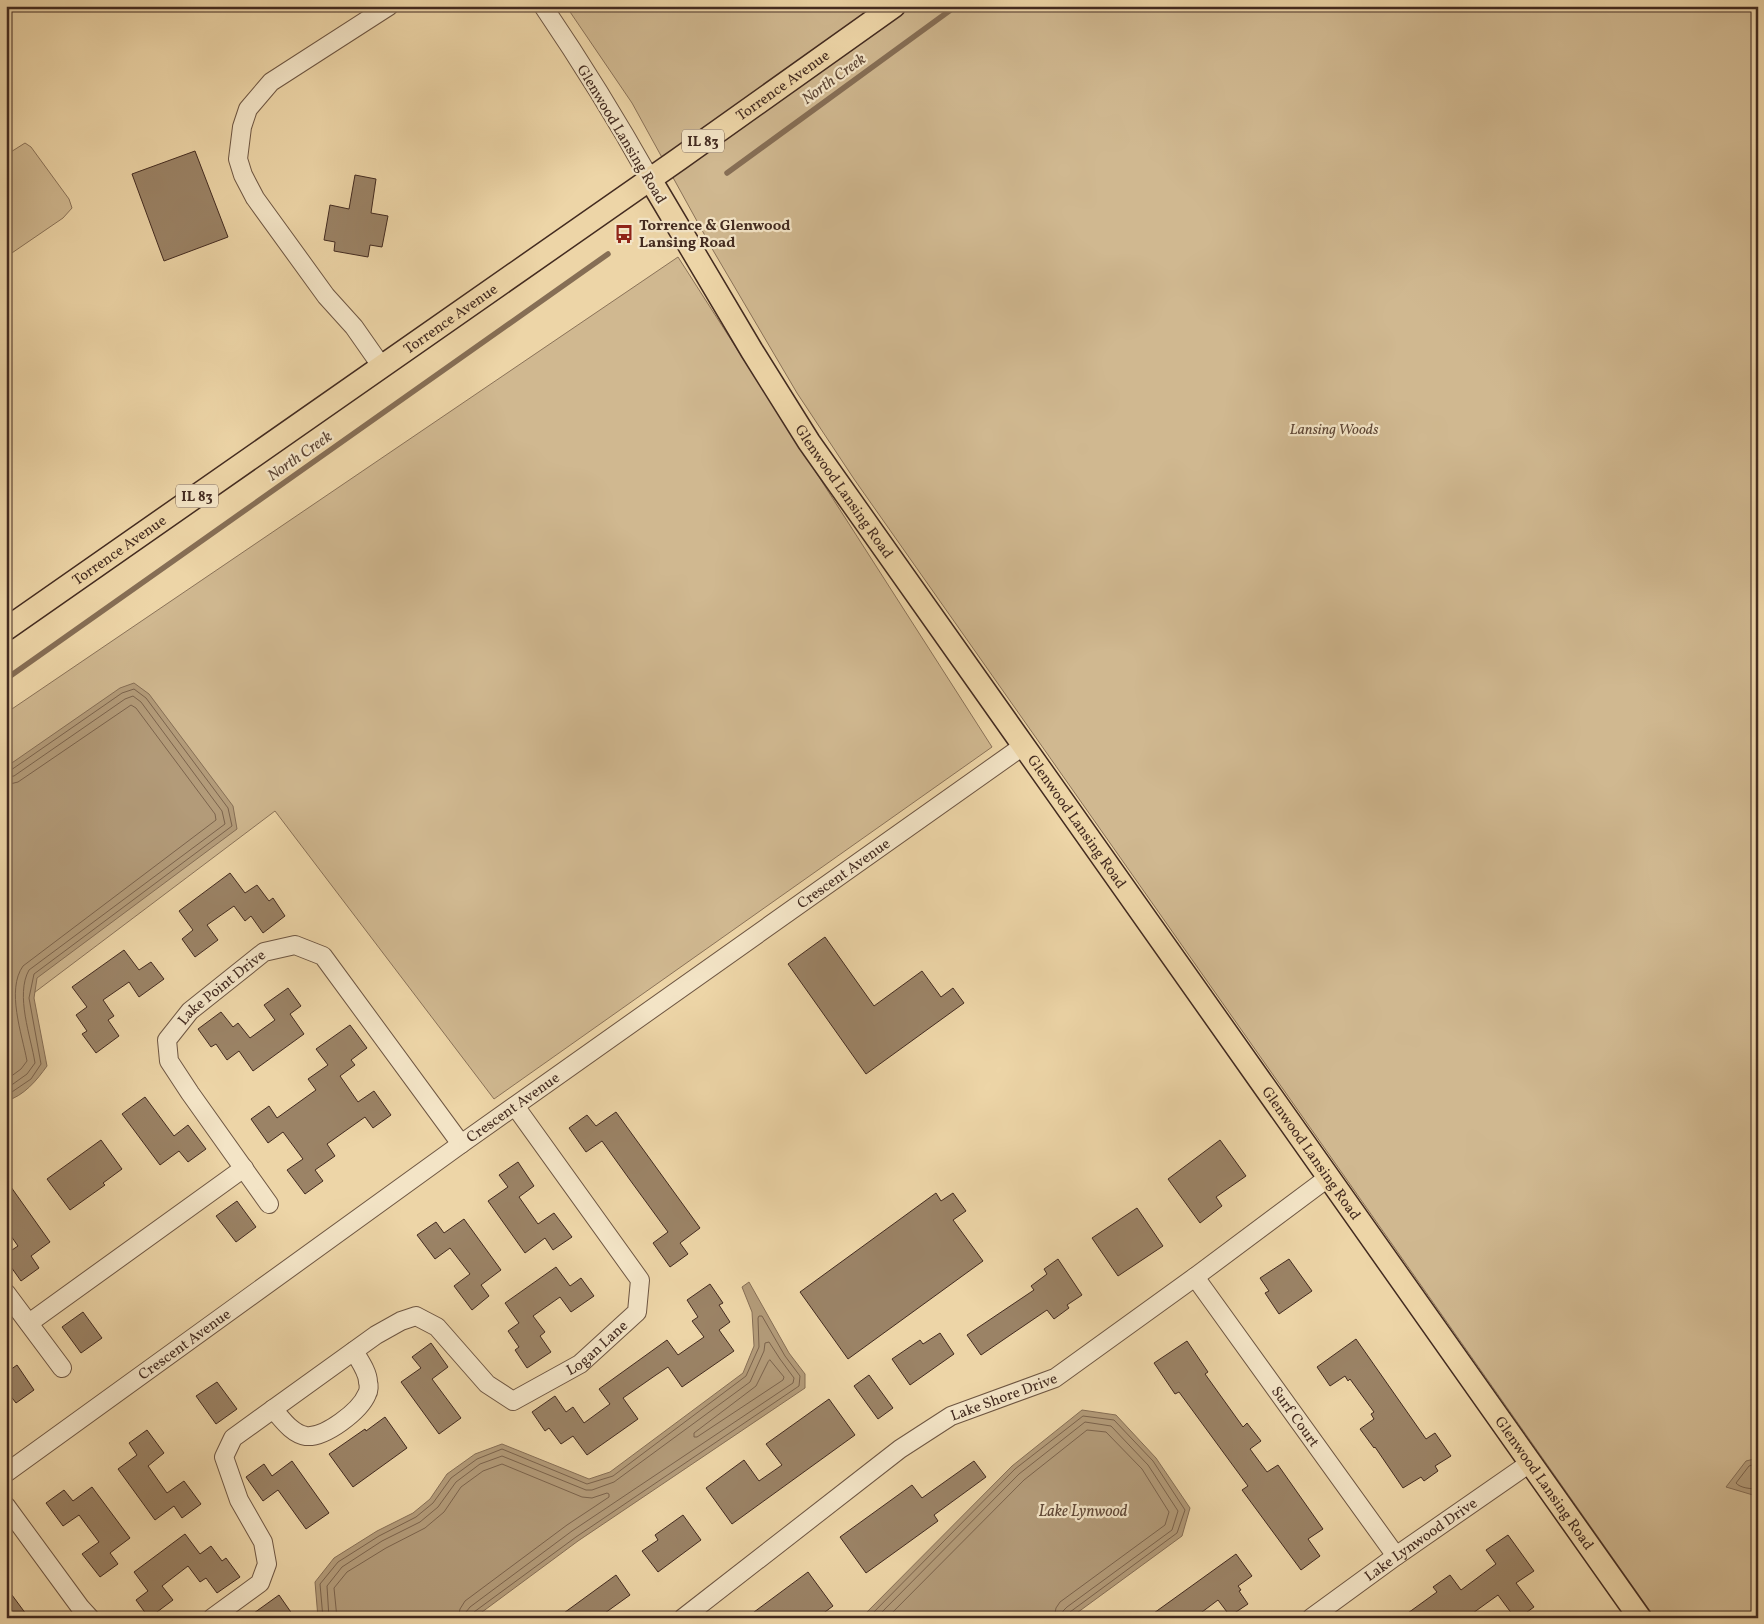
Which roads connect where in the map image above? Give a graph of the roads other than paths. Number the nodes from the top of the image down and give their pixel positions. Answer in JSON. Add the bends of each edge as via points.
{"nodes":[{"id":1,"x":389,"y":6,"type":"edge"},
{"id":2,"x":543,"y":6,"type":"edge"},
{"id":3,"x":894,"y":6,"type":"edge"},
{"id":4,"x":650,"y":179,"type":"junction"},
{"id":5,"x":382,"y":367,"type":"junction"},
{"id":6,"x":8,"y":624,"type":"edge"},
{"id":7,"x":1023,"y":746,"type":"junction"},
{"id":8,"x":515,"y":1106,"type":"junction"},
{"id":9,"x":461,"y":1144,"type":"junction"},
{"id":10,"x":244,"y":1168,"type":"junction"},
{"id":11,"x":1329,"y":1177,"type":"junction"},
{"id":12,"x":269,"y":1204,"type":"dead end"},
{"id":13,"x":1195,"y":1277,"type":"junction"},
{"id":14,"x":6,"y":1293,"type":"edge"},
{"id":15,"x":29,"y":1323,"type":"junction"},
{"id":16,"x":354,"y":1351,"type":"junction"},
{"id":17,"x":62,"y":1368,"type":"dead end"},
{"id":18,"x":273,"y":1409,"type":"junction"},
{"id":19,"x":1530,"y":1463,"type":"junction"},
{"id":20,"x":6,"y":1473,"type":"edge"},
{"id":21,"x":6,"y":1506,"type":"edge"},
{"id":22,"x":1396,"y":1556,"type":"junction"},
{"id":23,"x":90,"y":1618,"type":"edge"},
{"id":24,"x":212,"y":1618,"type":"edge"},
{"id":25,"x":683,"y":1618,"type":"edge"},
{"id":26,"x":1311,"y":1618,"type":"edge"},
{"id":27,"x":1640,"y":1618,"type":"edge"}],
"edges":[{"from":1,"to":5,"type":"street","via":[[271,82],[248,110],[238,159],[255,198]]},
{"from":2,"to":4,"type":"street","name":"Glenwood Lansing Road"},
{"from":3,"to":4,"type":"main road","name":"Torrence Avenue","number":"IL 83"},
{"from":4,"to":5,"type":"main road","name":"Torrence Avenue","number":"IL 83"},
{"from":4,"to":7,"type":"main road","name":"Glenwood Lansing Road","via":[[809,442]]},
{"from":5,"to":6,"type":"main road","name":"Torrence Avenue","number":"IL 83"},
{"from":7,"to":8,"type":"street","name":"Crescent Avenue"},
{"from":7,"to":11,"type":"main road","name":"Glenwood Lansing Road"},
{"from":8,"to":9,"type":"street","name":"Crescent Avenue"},
{"from":8,"to":16,"type":"street","name":"Logan Lane","via":[[640,1280],[637,1312],[580,1364],[513,1401],[487,1384],[437,1327],[416,1316],[401,1321]]},
{"from":9,"to":10,"type":"street","name":"Lake Point Drive","via":[[323,956],[295,945],[264,952],[190,1011],[167,1040],[169,1061]]},
{"from":9,"to":20,"type":"street","name":"Crescent Avenue"},
{"from":10,"to":12,"type":"street","name":"Lake Point Drive"},
{"from":10,"to":15,"type":"street"},
{"from":11,"to":13,"type":"street","name":"Lake Shore Drive"},
{"from":11,"to":19,"type":"main road","name":"Glenwood Lansing Road"},
{"from":13,"to":22,"type":"street","name":"Surf Court"},
{"from":13,"to":25,"type":"street","name":"Lake Shore Drive","via":[[1054,1378],[951,1416],[900,1449]]},
{"from":14,"to":15,"type":"street"},
{"from":15,"to":17,"type":"street"},
{"from":16,"to":18,"type":"street","name":"Logan Lane"},
{"from":16,"to":18,"type":"street","via":[[369,1380],[368,1393],[338,1425],[321,1434],[306,1436],[292,1430]]},
{"from":18,"to":24,"type":"street","name":"Logan Lane","via":[[233,1438],[224,1458],[239,1500],[263,1542],[267,1564],[260,1584]]},
{"from":19,"to":22,"type":"street","name":"Lake Lynwood Drive"},
{"from":19,"to":27,"type":"main road","name":"Glenwood Lansing Road"},
{"from":21,"to":23,"type":"street"},
{"from":22,"to":26,"type":"street","name":"Lake Lynwood Drive"}]}
